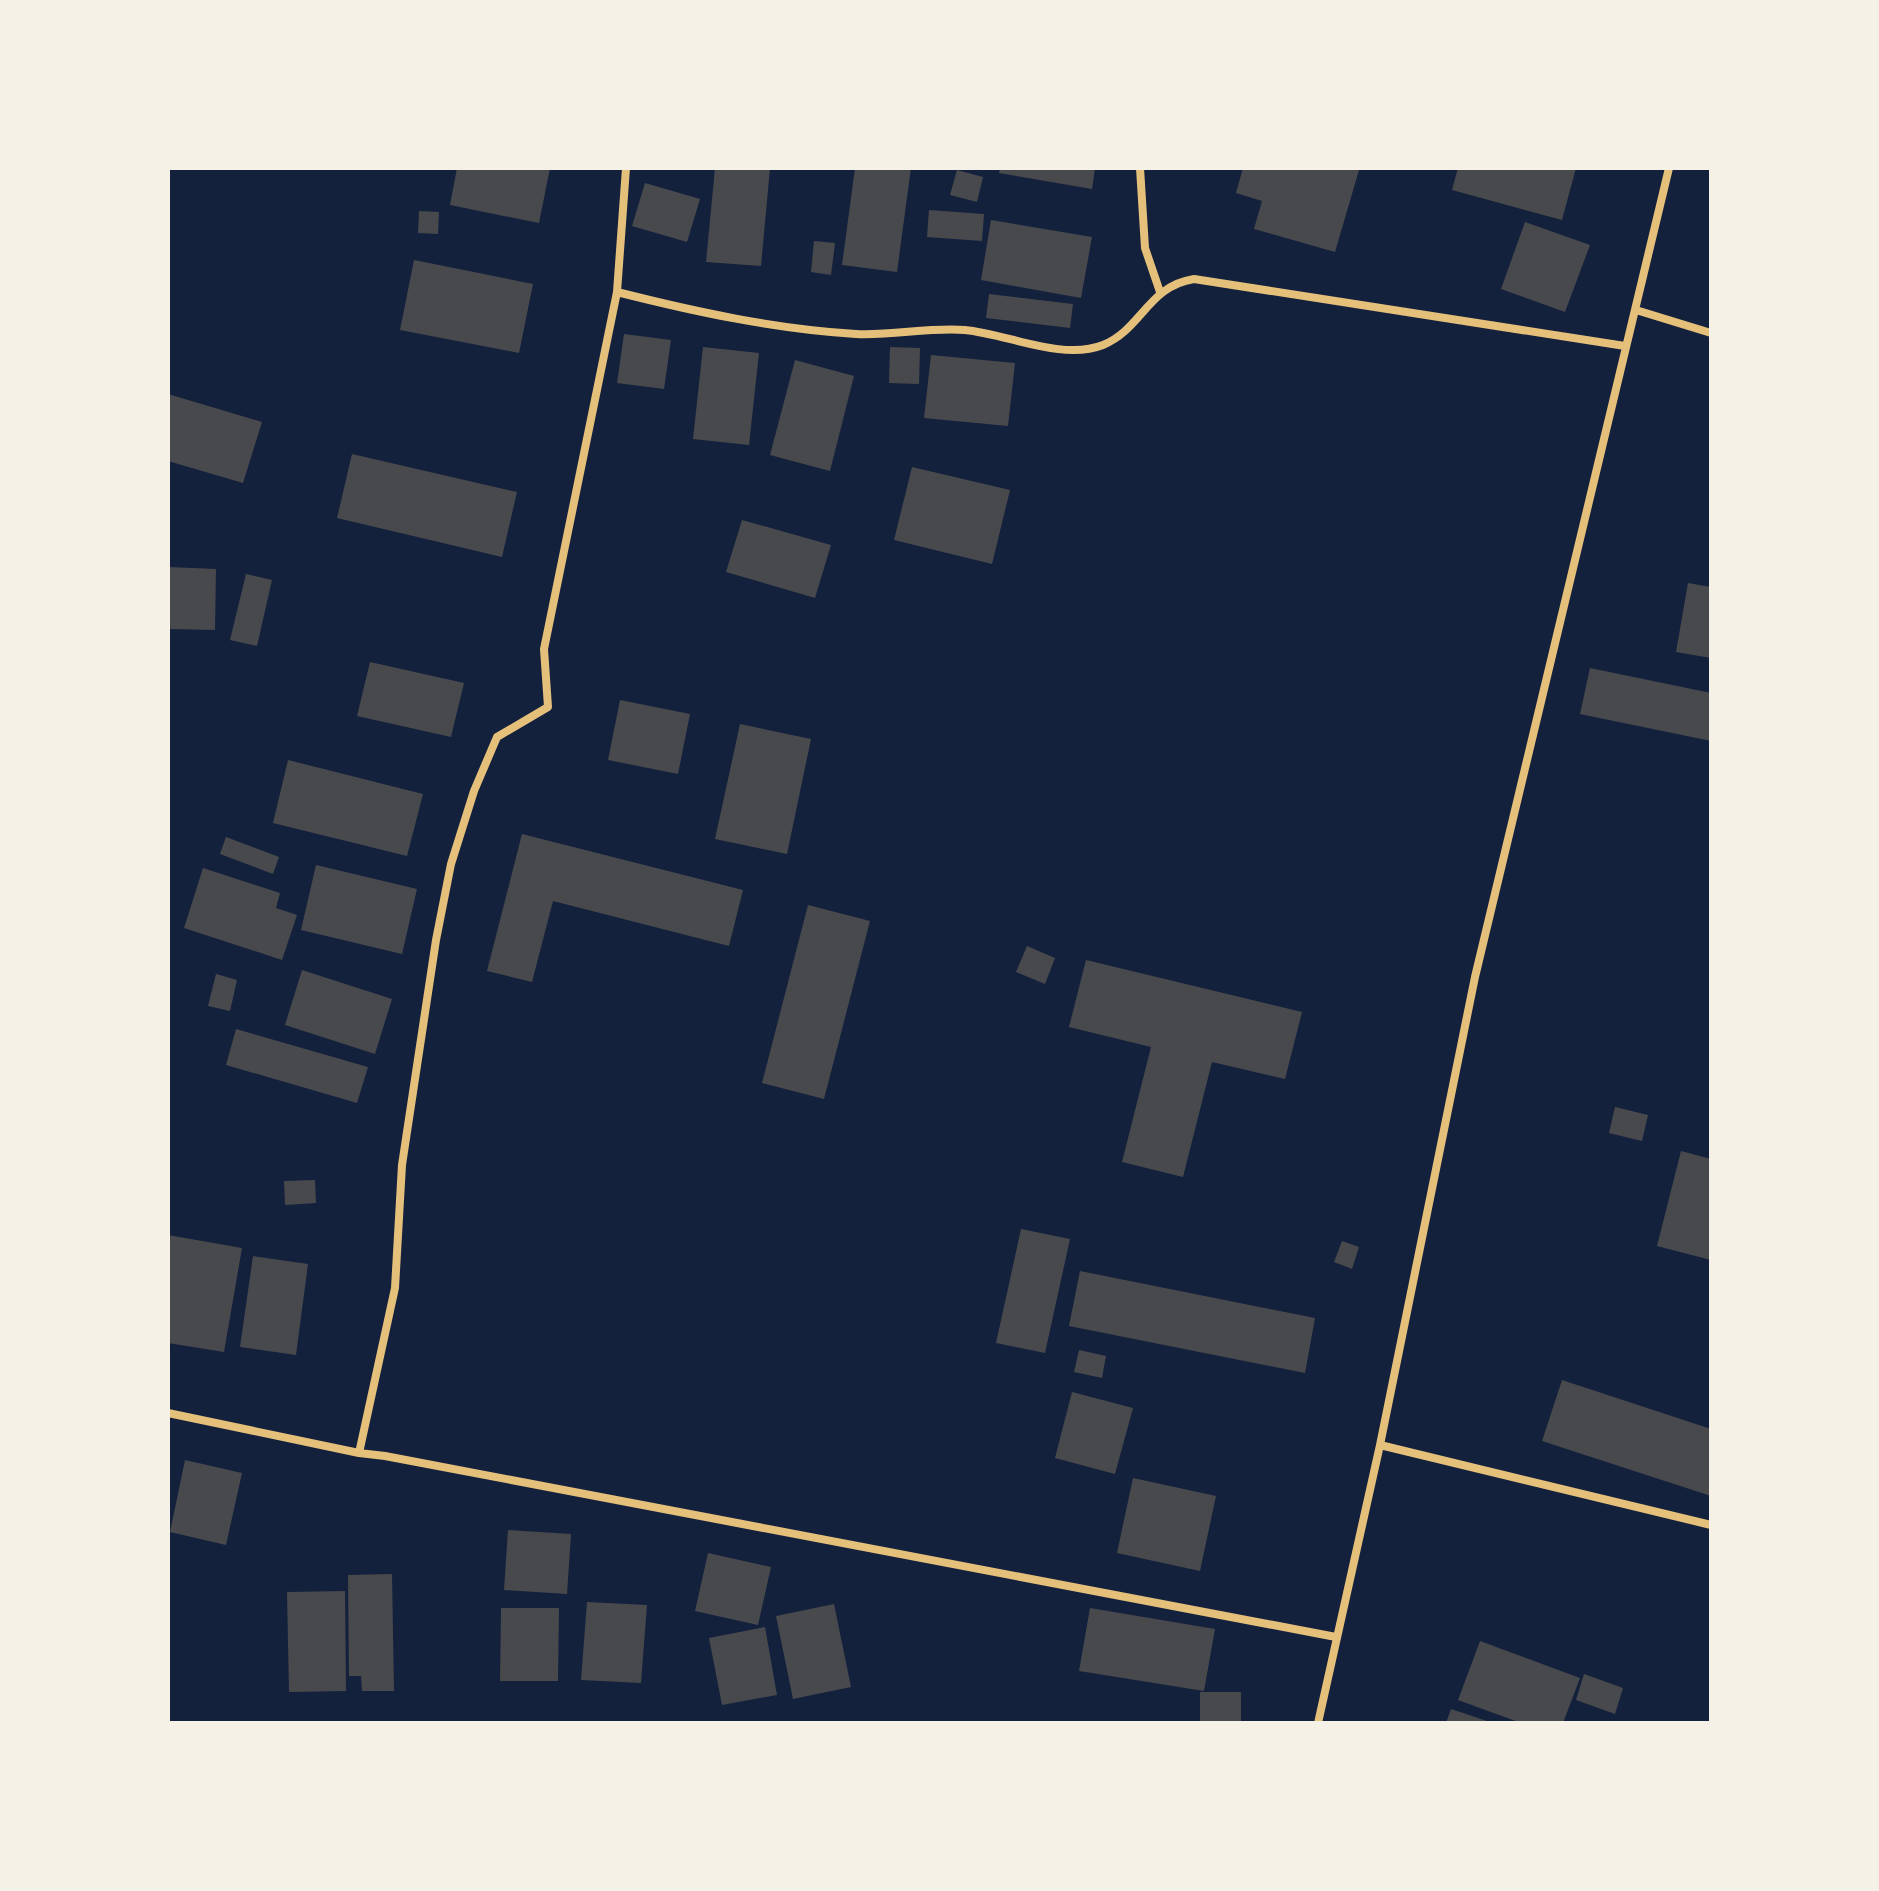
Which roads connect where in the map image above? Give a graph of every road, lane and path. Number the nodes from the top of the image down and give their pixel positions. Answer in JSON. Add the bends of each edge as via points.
{"nodes":[{"id":1,"x":626,"y":168,"type":"edge"},
{"id":2,"x":1140,"y":168,"type":"edge"},
{"id":3,"x":1669,"y":168,"type":"edge"},
{"id":4,"x":617,"y":292,"type":"junction"},
{"id":5,"x":1160,"y":292,"type":"junction"},
{"id":6,"x":1636,"y":310,"type":"junction"},
{"id":7,"x":1711,"y":333,"type":"edge"},
{"id":8,"x":1625,"y":346,"type":"junction"},
{"id":9,"x":168,"y":1413,"type":"edge"},
{"id":10,"x":1380,"y":1445,"type":"junction"},
{"id":11,"x":359,"y":1453,"type":"junction"},
{"id":12,"x":1711,"y":1525,"type":"edge"},
{"id":13,"x":1336,"y":1637,"type":"junction"},
{"id":14,"x":1318,"y":1723,"type":"edge"}],
"edges":[{"from":1,"to":4,"type":"street"},
{"from":2,"to":5,"type":"street","via":[[1145,248]]},
{"from":3,"to":6,"type":"street"},
{"from":4,"to":5,"type":"street","via":[[755,323],[859,334],[965,330],[1070,351],[1103,345],[1133,323]]},
{"from":4,"to":11,"type":"street","via":[[544,649],[548,707],[497,737],[451,864],[402,1165],[395,1288]]},
{"from":5,"to":8,"type":"street","via":[[1194,279]]},
{"from":6,"to":7,"type":"street"},
{"from":6,"to":8,"type":"street"},
{"from":8,"to":10,"type":"street","via":[[1475,977]]},
{"from":9,"to":11,"type":"street"},
{"from":10,"to":12,"type":"street"},
{"from":10,"to":13,"type":"street"},
{"from":11,"to":13,"type":"street"},
{"from":13,"to":14,"type":"street"}]}
